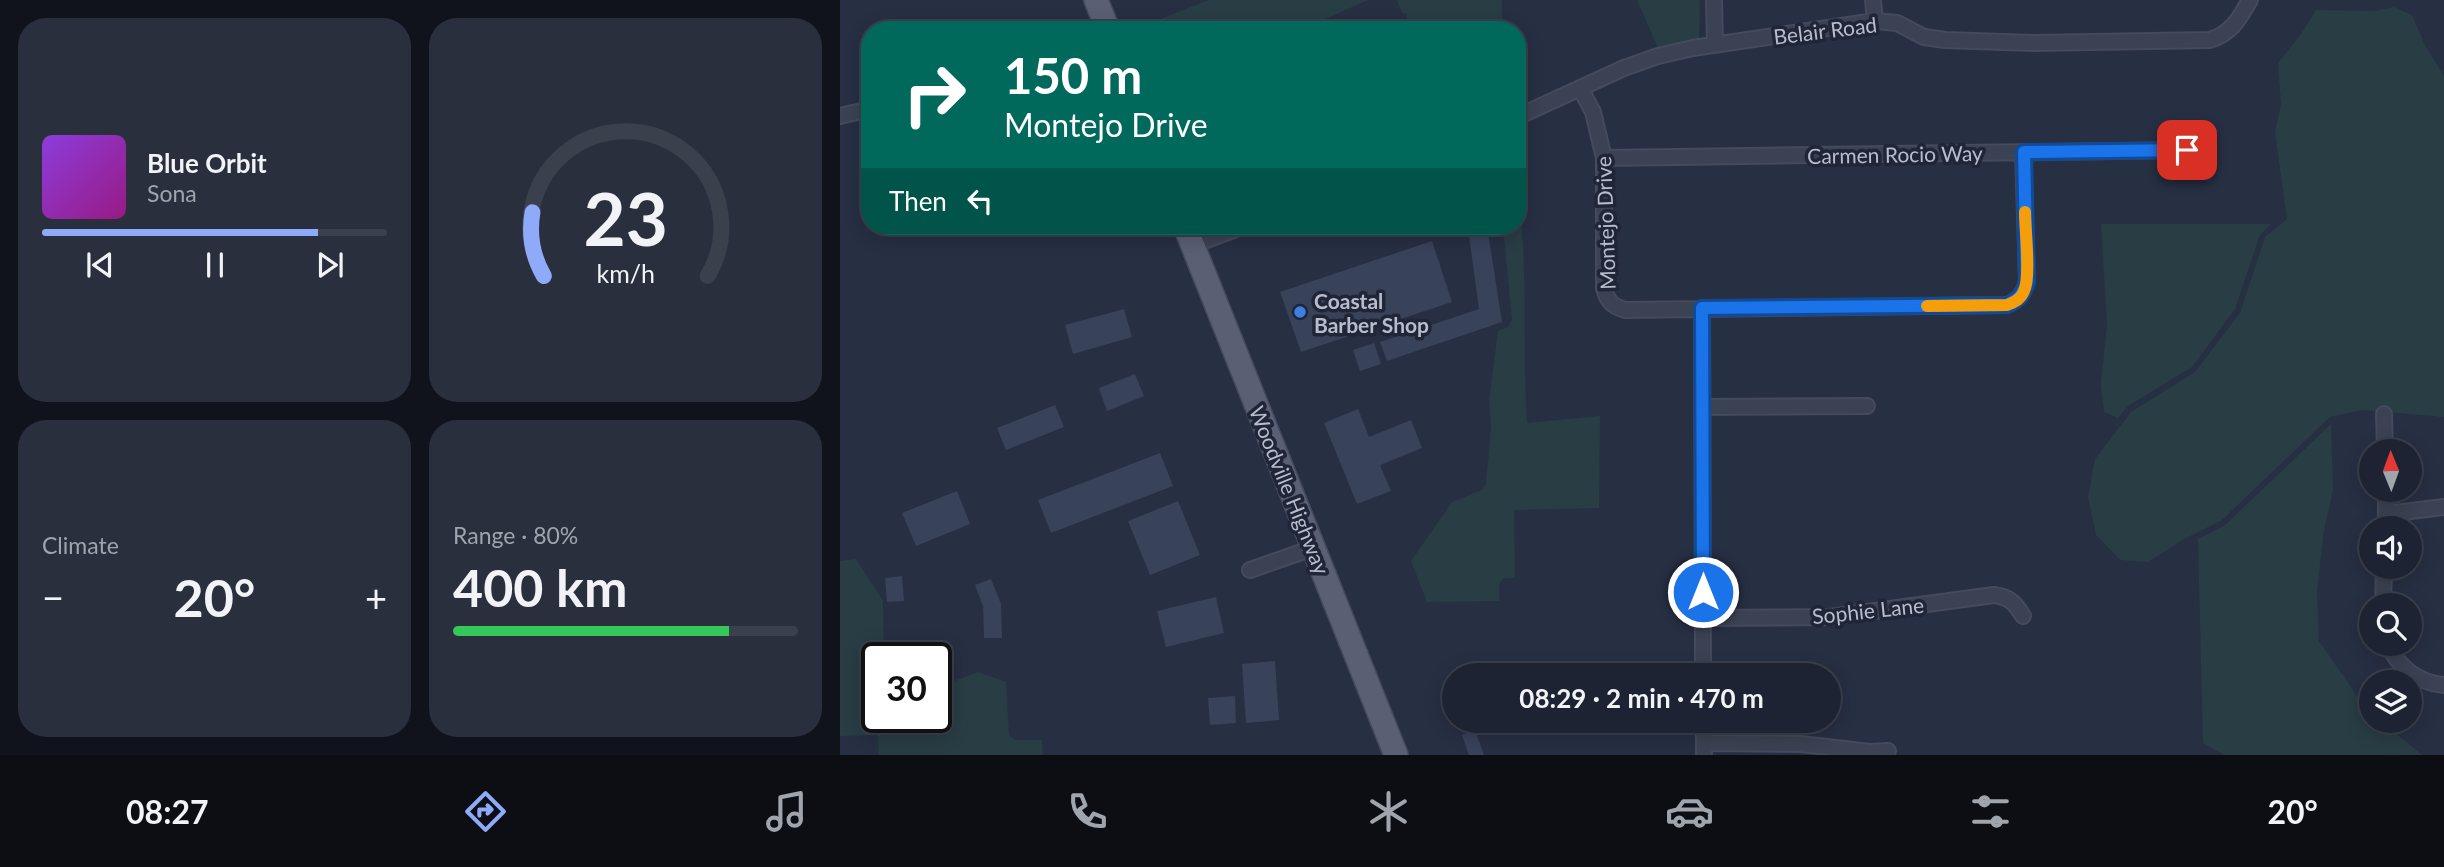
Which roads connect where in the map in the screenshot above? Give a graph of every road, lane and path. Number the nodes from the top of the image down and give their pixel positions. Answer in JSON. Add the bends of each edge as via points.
{"nodes":[{"id":1,"x":1096,"y":0,"type":"edge"},
{"id":2,"x":1714,"y":0,"type":"edge"},
{"id":3,"x":1873,"y":0,"type":"edge"},
{"id":4,"x":2250,"y":0,"type":"edge"},
{"id":5,"x":1098,"y":21,"type":"edge"},
{"id":6,"x":1875,"y":21,"type":"junction"},
{"id":7,"x":1715,"y":44,"type":"junction"},
{"id":8,"x":1580,"y":88,"type":"junction"},
{"id":9,"x":861,"y":111,"type":"edge"},
{"id":10,"x":1526,"y":113,"type":"edge"},
{"id":11,"x":840,"y":116,"type":"edge"},
{"id":12,"x":2187,"y":150,"type":"dead end"},
{"id":13,"x":2024,"y":152,"type":"junction"},
{"id":14,"x":1604,"y":158,"type":"junction"},
{"id":15,"x":1189,"y":236,"type":"edge"},
{"id":16,"x":1702,"y":308,"type":"junction"},
{"id":17,"x":1867,"y":406,"type":"dead end"},
{"id":18,"x":1702,"y":407,"type":"junction"},
{"id":19,"x":2384,"y":414,"type":"dead end"},
{"id":20,"x":2385,"y":439,"type":"edge"},
{"id":21,"x":2444,"y":507,"type":"edge"},
{"id":22,"x":2407,"y":516,"type":"edge"},
{"id":23,"x":1313,"y":548,"type":"junction"},
{"id":24,"x":1250,"y":570,"type":"dead end"},
{"id":25,"x":2023,"y":616,"type":"dead end"},
{"id":26,"x":1703,"y":618,"type":"junction"},
{"id":27,"x":2394,"y":656,"type":"edge"},
{"id":28,"x":1703,"y":663,"type":"edge"},
{"id":29,"x":2444,"y":685,"type":"edge"},
{"id":30,"x":1704,"y":749,"type":"edge"},
{"id":31,"x":1888,"y":751,"type":"dead end"},
{"id":32,"x":1396,"y":755,"type":"edge"}],
"edges":[{"from":1,"to":5,"type":"main road"},
{"from":2,"to":7,"type":"street"},
{"from":3,"to":6,"type":"street"},
{"from":4,"to":6,"type":"street","name":"Belair Road","via":[[2238,23],[2210,40],[1945,40],[1924,37],[1897,23]]},
{"from":6,"to":7,"type":"street","name":"Belair Road"},
{"from":7,"to":8,"type":"street","name":"Belair Road","via":[[1658,55]]},
{"from":8,"to":10,"type":"street","name":"Belair Road"},
{"from":8,"to":14,"type":"street","name":"Montejo Drive","via":[[1594,112]]},
{"from":9,"to":11,"type":"street"},
{"from":12,"to":13,"type":"street","name":"Carmen Rocio Way"},
{"from":13,"to":14,"type":"street","name":"Carmen Rocio Way"},
{"from":13,"to":16,"type":"street","name":"Montejo Drive","via":[[2027,282],[2017,301],[2007,305]]},
{"from":14,"to":16,"type":"street","name":"Montejo Drive","via":[[1606,299],[1625,310]]},
{"from":15,"to":23,"type":"main road","name":"Woodville Highway"},
{"from":16,"to":18,"type":"street"},
{"from":17,"to":18,"type":"street"},
{"from":18,"to":26,"type":"street"},
{"from":19,"to":20,"type":"street"},
{"from":21,"to":22,"type":"street"},
{"from":23,"to":24,"type":"street"},
{"from":23,"to":32,"type":"main road","name":"Woodville Highway"},
{"from":25,"to":26,"type":"street","name":"Sophie Lane","via":[[2015,603],[1994,595],[1830,617]]},
{"from":26,"to":28,"type":"street"},
{"from":27,"to":29,"type":"street","via":[[2418,678]]},
{"from":30,"to":31,"type":"street","via":[[1801,744]]}]}
